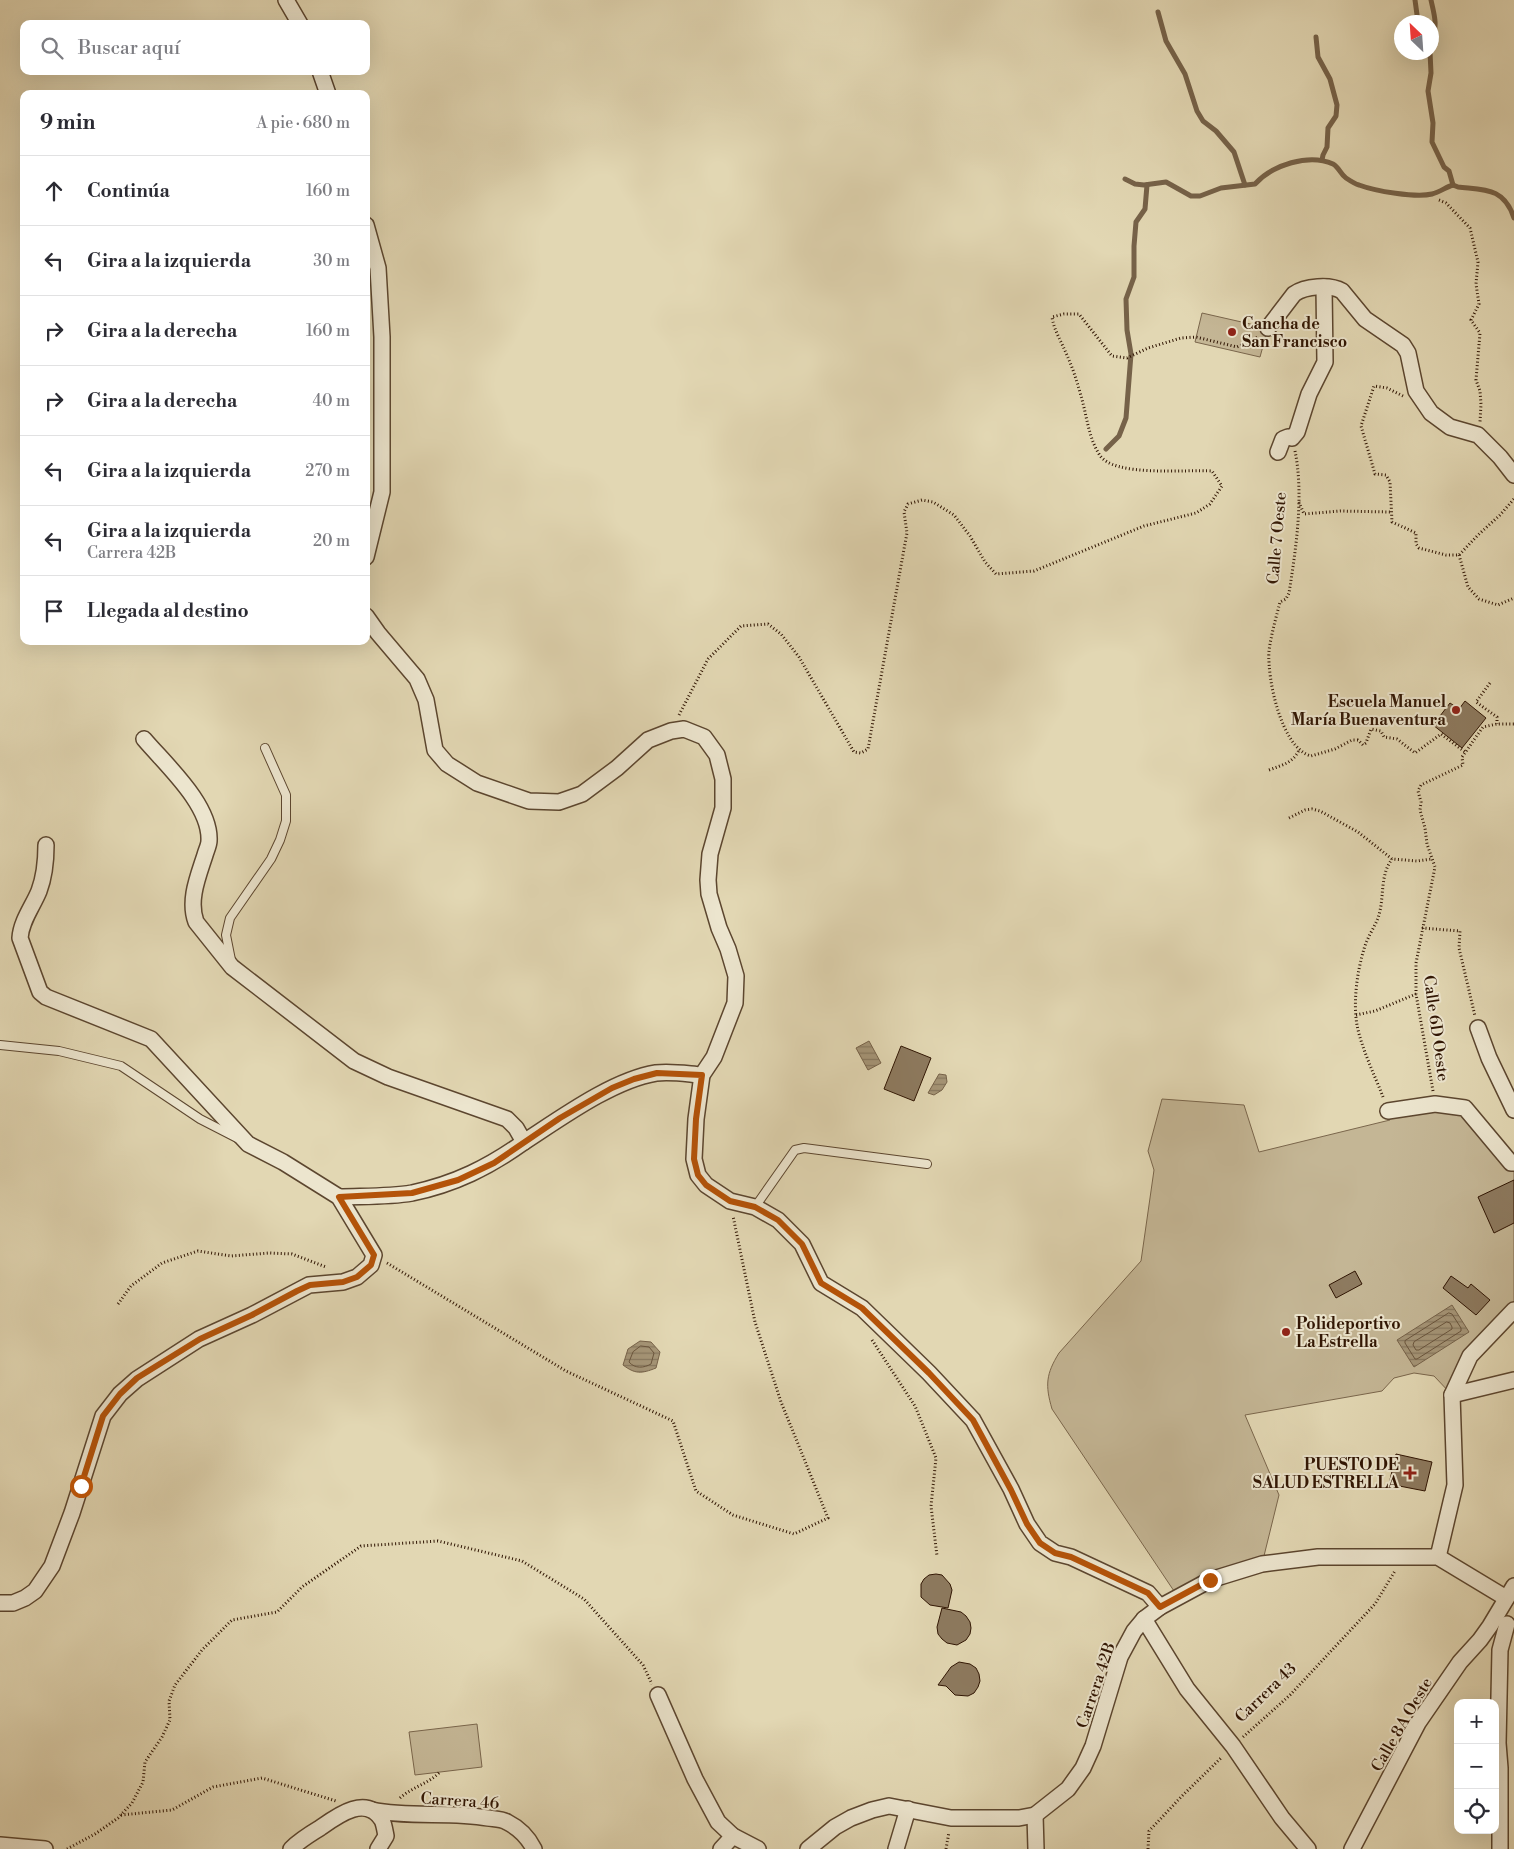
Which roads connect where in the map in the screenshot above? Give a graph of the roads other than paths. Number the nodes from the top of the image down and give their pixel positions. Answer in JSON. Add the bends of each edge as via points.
{"nodes":[{"id":1,"x":286,"y":0,"type":"edge"},
{"id":2,"x":298,"y":20,"type":"edge"},
{"id":3,"x":321,"y":75,"type":"edge"},
{"id":4,"x":327,"y":90,"type":"edge"},
{"id":5,"x":370,"y":239,"type":"edge"},
{"id":6,"x":1324,"y":287,"type":"junction"},
{"id":7,"x":1268,"y":328,"type":"road end"},
{"id":8,"x":1278,"y":452,"type":"dead end"},
{"id":9,"x":1514,"y":475,"type":"edge"},
{"id":10,"x":370,"y":541,"type":"edge"},
{"id":11,"x":370,"y":622,"type":"edge"},
{"id":12,"x":144,"y":739,"type":"dead end"},
{"id":13,"x":265,"y":748,"type":"dead end"},
{"id":14,"x":46,"y":845,"type":"dead end"},
{"id":15,"x":232,"y":967,"type":"junction"},
{"id":16,"x":1478,"y":1028,"type":"road end"},
{"id":17,"x":0,"y":1045,"type":"edge"},
{"id":18,"x":702,"y":1075,"type":"junction"},
{"id":19,"x":1514,"y":1110,"type":"edge"},
{"id":20,"x":1388,"y":1111,"type":"road end"},
{"id":21,"x":524,"y":1142,"type":"junction"},
{"id":22,"x":248,"y":1144,"type":"junction"},
{"id":23,"x":1514,"y":1163,"type":"edge"},
{"id":24,"x":927,"y":1164,"type":"dead end"},
{"id":25,"x":339,"y":1197,"type":"junction"},
{"id":26,"x":755,"y":1207,"type":"junction"},
{"id":27,"x":1514,"y":1310,"type":"edge"},
{"id":28,"x":1514,"y":1380,"type":"edge"},
{"id":29,"x":1452,"y":1395,"type":"junction"},
{"id":30,"x":1438,"y":1558,"type":"junction"},
{"id":31,"x":1510,"y":1592,"type":"edge"},
{"id":32,"x":0,"y":1603,"type":"edge"},
{"id":33,"x":1160,"y":1607,"type":"junction"},
{"id":34,"x":1144,"y":1618,"type":"junction"},
{"id":35,"x":1506,"y":1624,"type":"edge"},
{"id":36,"x":658,"y":1695,"type":"road end"},
{"id":37,"x":908,"y":1809,"type":"junction"},
{"id":38,"x":373,"y":1810,"type":"junction"},
{"id":39,"x":1035,"y":1815,"type":"junction"},
{"id":40,"x":734,"y":1836,"type":"junction"},
{"id":41,"x":0,"y":1845,"type":"edge"},
{"id":42,"x":45,"y":1849,"type":"edge"},
{"id":43,"x":291,"y":1849,"type":"edge"},
{"id":44,"x":378,"y":1849,"type":"edge"},
{"id":45,"x":534,"y":1849,"type":"edge"},
{"id":46,"x":721,"y":1849,"type":"edge"},
{"id":47,"x":758,"y":1849,"type":"edge"},
{"id":48,"x":808,"y":1849,"type":"edge"},
{"id":49,"x":896,"y":1849,"type":"edge"},
{"id":50,"x":1036,"y":1849,"type":"edge"},
{"id":51,"x":1308,"y":1849,"type":"edge"},
{"id":52,"x":1352,"y":1849,"type":"edge"},
{"id":53,"x":1500,"y":1849,"type":"edge"}],
"edges":[{"from":1,"to":2,"type":"street"},
{"from":3,"to":4,"type":"street"},
{"from":5,"to":10,"type":"street","via":[[378,268],[382,338],[382,492]]},
{"from":6,"to":7,"type":"street","via":[[1299,290]]},
{"from":6,"to":8,"type":"street","via":[[1324,362],[1297,432],[1292,438],[1283,439]]},
{"from":6,"to":9,"type":"street","via":[[1342,291],[1365,319],[1403,345],[1408,353],[1416,391],[1431,413],[1450,427],[1478,435]]},
{"from":11,"to":18,"type":"street","via":[[417,679],[426,700],[435,750],[447,764],[477,783],[528,801],[559,802],[582,794],[648,740],[671,731],[684,729],[704,737],[717,755],[724,779],[723,808],[710,854],[709,894],[736,976],[735,1003],[714,1057]]},
{"from":12,"to":15,"type":"street","via":[[196,800],[206,821],[209,841],[193,896],[193,914]]},
{"from":13,"to":15,"type":"lane","via":[[286,795],[286,821],[271,859],[230,918],[226,935]]},
{"from":14,"to":22,"type":"street","via":[[47,867],[20,930],[40,992],[151,1039]]},
{"from":15,"to":21,"type":"street","via":[[354,1061],[388,1077],[507,1119]]},
{"from":16,"to":19,"type":"street"},
{"from":17,"to":22,"type":"lane","via":[[59,1050],[122,1066],[200,1119]]},
{"from":18,"to":21,"type":"street","via":[[657,1073],[634,1079],[612,1088]]},
{"from":18,"to":26,"type":"street","via":[[694,1159],[698,1175],[706,1185],[730,1201]]},
{"from":20,"to":23,"type":"street","via":[[1436,1104],[1464,1108]]},
{"from":21,"to":25,"type":"street","via":[[494,1163],[458,1180],[412,1193]]},
{"from":22,"to":25,"type":"street"},
{"from":24,"to":26,"type":"lane","via":[[804,1148],[795,1150]]},
{"from":25,"to":32,"type":"street","via":[[374,1255],[371,1265],[357,1277],[343,1282],[310,1285],[297,1291],[200,1339],[137,1378],[103,1416],[52,1566],[35,1591],[13,1603]]},
{"from":26,"to":33,"type":"street","via":[[778,1220],[802,1244],[821,1283],[862,1308],[973,1420],[1040,1543],[1055,1553],[1071,1557],[1148,1593]]},
{"from":27,"to":29,"type":"street","via":[[1470,1356]]},
{"from":28,"to":29,"type":"street"},
{"from":29,"to":30,"type":"street","via":[[1455,1485]]},
{"from":30,"to":31,"type":"street","name":"Carrera 42B"},
{"from":30,"to":33,"type":"street","name":"Carrera 42B","via":[[1318,1557],[1262,1564],[1210,1580]]},
{"from":31,"to":35,"type":"street","name":"Calle 8A Oeste"},
{"from":33,"to":34,"type":"street","name":"Carrera 42B"},
{"from":34,"to":39,"type":"street","name":"Carrera 42B","via":[[1120,1657],[1093,1746],[1083,1768],[1068,1789]]},
{"from":34,"to":51,"type":"street","via":[[1187,1689]]},
{"from":35,"to":52,"type":"street","name":"Calle 8A Oeste","via":[[1480,1640],[1460,1662],[1418,1723]]},
{"from":35,"to":53,"type":"street","via":[[1500,1650]]},
{"from":36,"to":40,"type":"street","via":[[718,1822]]},
{"from":37,"to":39,"type":"street","via":[[951,1818]]},
{"from":37,"to":48,"type":"street","via":[[889,1806],[851,1818]]},
{"from":37,"to":49,"type":"street"},
{"from":38,"to":43,"type":"street","name":"Carrera 46","via":[[342,1813]]},
{"from":38,"to":44,"type":"street","via":[[382,1821],[386,1836]]},
{"from":38,"to":45,"type":"street","name":"Carrera 46","via":[[470,1815],[506,1821],[529,1839]]},
{"from":39,"to":50,"type":"street"},
{"from":40,"to":46,"type":"street"},
{"from":40,"to":47,"type":"street"},
{"from":41,"to":42,"type":"street"}]}
